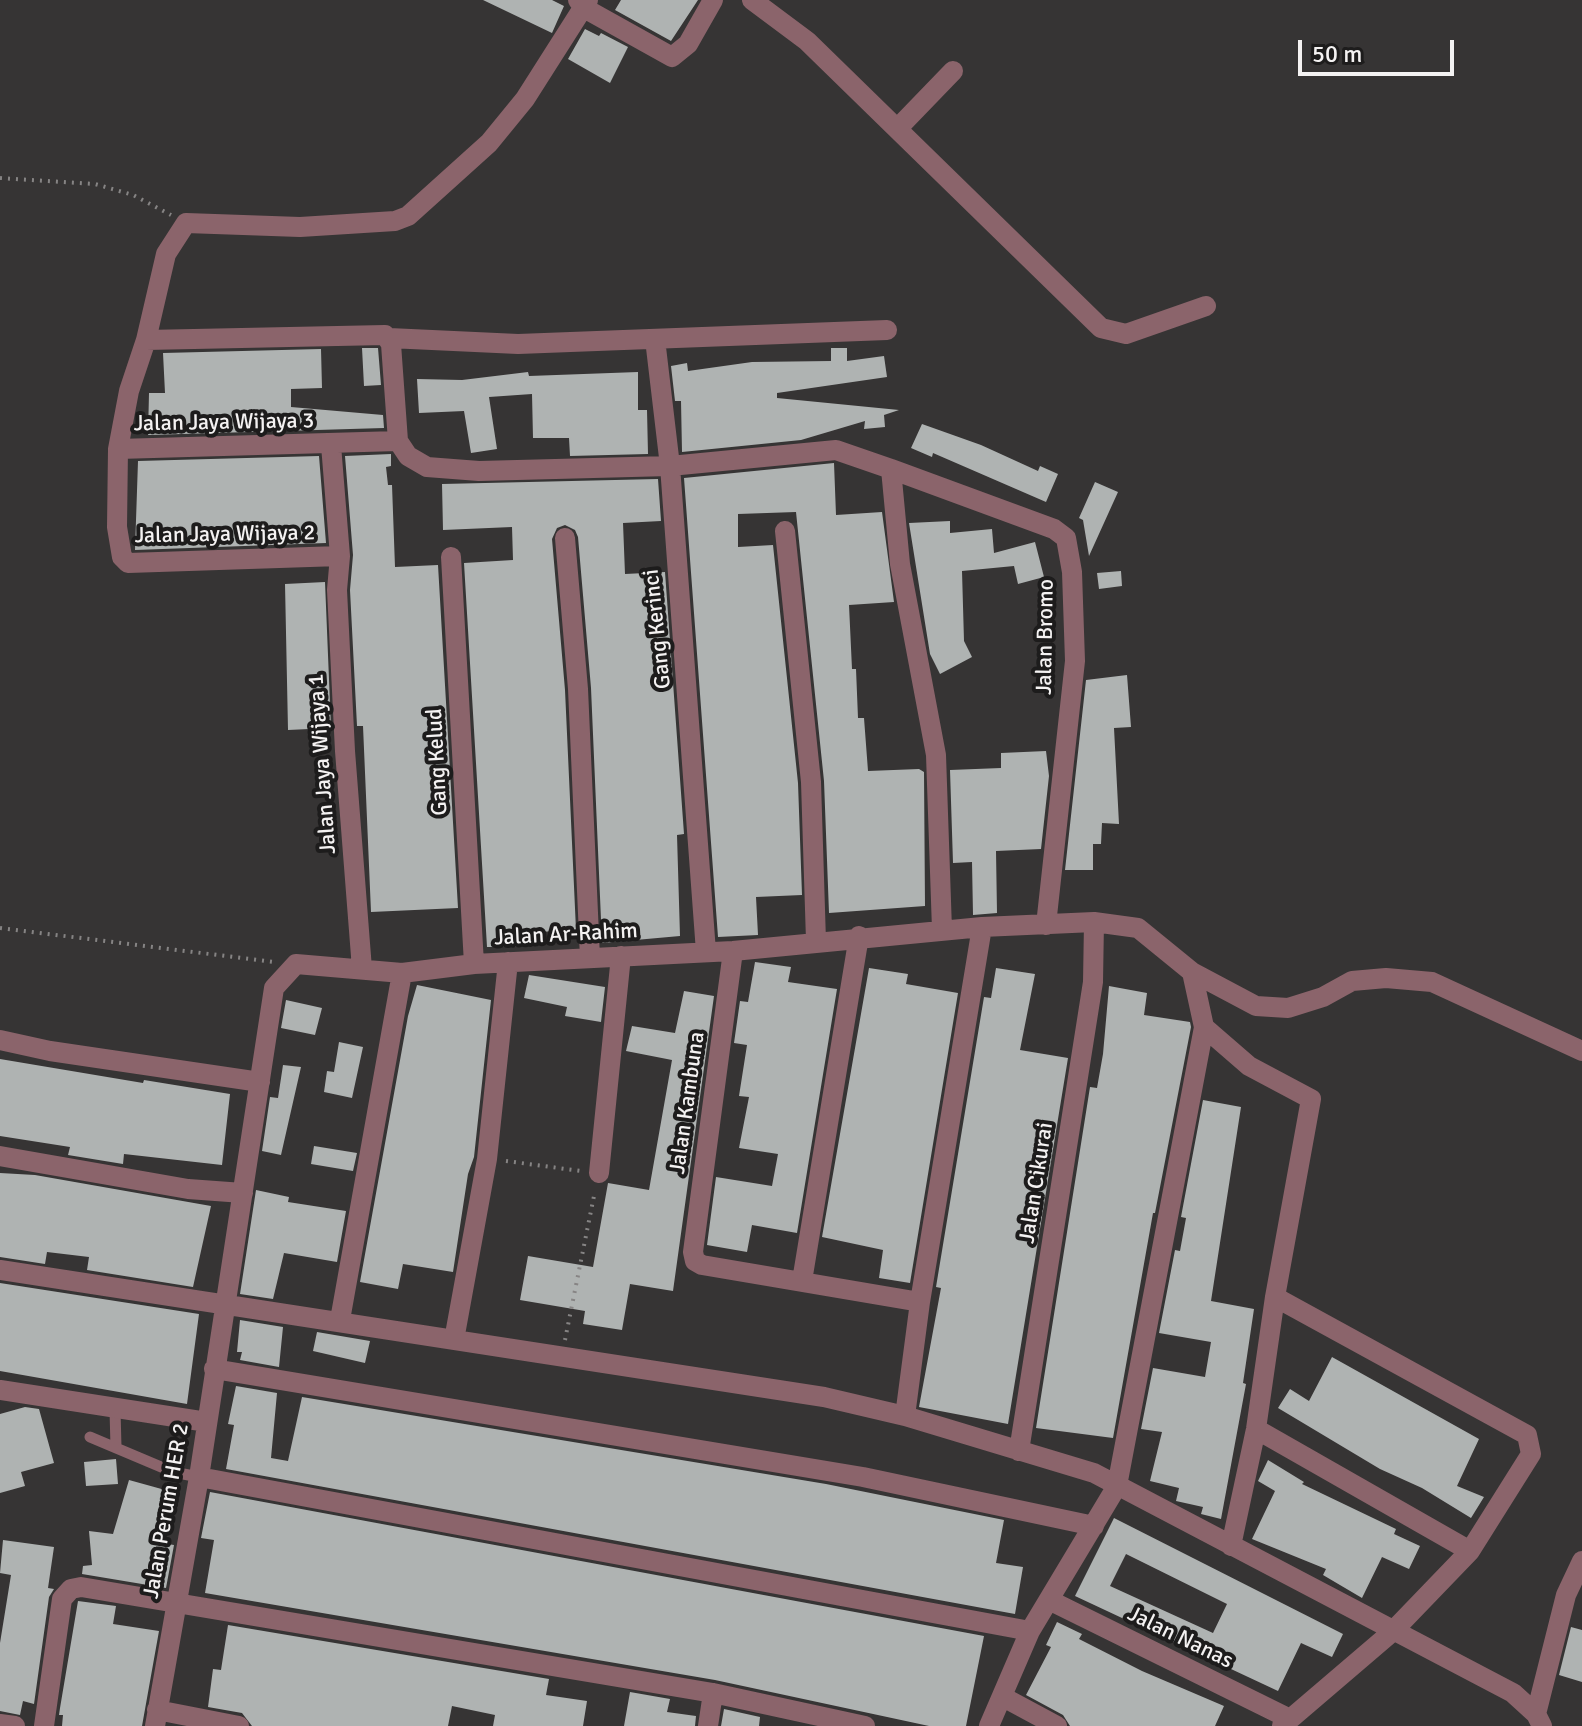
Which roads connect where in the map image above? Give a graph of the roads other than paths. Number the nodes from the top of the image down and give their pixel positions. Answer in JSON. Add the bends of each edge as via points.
{"nodes":[{"id":1,"x":713,"y":0,"type":"edge"},
{"id":2,"x":752,"y":0,"type":"edge"},
{"id":3,"x":583,"y":3,"type":"edge"},
{"id":4,"x":953,"y":71,"type":"dead end"},
{"id":5,"x":897,"y":129,"type":"junction"},
{"id":6,"x":1206,"y":306,"type":"dead end"},
{"id":7,"x":887,"y":330,"type":"dead end"},
{"id":8,"x":389,"y":338,"type":"junction"},
{"id":9,"x":655,"y":339,"type":"junction"},
{"id":10,"x":146,"y":340,"type":"junction"},
{"id":11,"x":398,"y":441,"type":"junction"},
{"id":12,"x":331,"y":445,"type":"junction"},
{"id":13,"x":118,"y":449,"type":"junction"},
{"id":14,"x":670,"y":466,"type":"junction"},
{"id":15,"x":891,"y":469,"type":"junction"},
{"id":16,"x":785,"y":531,"type":"dead end"},
{"id":17,"x":565,"y":538,"type":"dead end"},
{"id":18,"x":340,"y":556,"type":"junction"},
{"id":19,"x":451,"y":557,"type":"dead end"},
{"id":20,"x":1094,"y":922,"type":"junction"},
{"id":21,"x":1046,"y":925,"type":"junction"},
{"id":22,"x":982,"y":927,"type":"junction"},
{"id":23,"x":942,"y":930,"type":"junction"},
{"id":24,"x":859,"y":936,"type":"junction"},
{"id":25,"x":816,"y":941,"type":"junction"},
{"id":26,"x":733,"y":951,"type":"junction"},
{"id":27,"x":706,"y":952,"type":"junction"},
{"id":28,"x":621,"y":956,"type":"junction"},
{"id":29,"x":590,"y":958,"type":"junction"},
{"id":30,"x":508,"y":962,"type":"junction"},
{"id":31,"x":296,"y":964,"type":"joint"},
{"id":32,"x":474,"y":964,"type":"junction"},
{"id":33,"x":362,"y":969,"type":"junction"},
{"id":34,"x":1192,"y":972,"type":"junction"},
{"id":35,"x":402,"y":973,"type":"junction"},
{"id":36,"x":1204,"y":1027,"type":"junction"},
{"id":37,"x":0,"y":1040,"type":"edge"},
{"id":38,"x":1582,"y":1051,"type":"edge"},
{"id":39,"x":260,"y":1082,"type":"junction"},
{"id":40,"x":0,"y":1156,"type":"edge"},
{"id":41,"x":599,"y":1173,"type":"road end"},
{"id":42,"x":243,"y":1193,"type":"junction"},
{"id":43,"x":0,"y":1270,"type":"edge"},
{"id":44,"x":802,"y":1281,"type":"junction"},
{"id":45,"x":1275,"y":1297,"type":"junction"},
{"id":46,"x":920,"y":1302,"type":"junction"},
{"id":47,"x":226,"y":1304,"type":"junction"},
{"id":48,"x":340,"y":1320,"type":"junction"},
{"id":49,"x":454,"y":1340,"type":"junction"},
{"id":50,"x":214,"y":1369,"type":"junction"},
{"id":51,"x":0,"y":1390,"type":"edge"},
{"id":52,"x":115,"y":1410,"type":"junction"},
{"id":53,"x":905,"y":1416,"type":"junction"},
{"id":54,"x":207,"y":1422,"type":"junction"},
{"id":55,"x":1256,"y":1429,"type":"junction"},
{"id":56,"x":90,"y":1437,"type":"dead end"},
{"id":57,"x":116,"y":1447,"type":"junction"},
{"id":58,"x":1019,"y":1451,"type":"junction"},
{"id":59,"x":199,"y":1477,"type":"junction"},
{"id":60,"x":1117,"y":1486,"type":"junction"},
{"id":61,"x":1094,"y":1526,"type":"junction"},
{"id":62,"x":1231,"y":1546,"type":"junction"},
{"id":63,"x":1470,"y":1551,"type":"junction"},
{"id":64,"x":1582,"y":1561,"type":"edge"},
{"id":65,"x":1049,"y":1600,"type":"junction"},
{"id":66,"x":176,"y":1602,"type":"junction"},
{"id":67,"x":1030,"y":1631,"type":"junction"},
{"id":68,"x":1392,"y":1632,"type":"junction"},
{"id":69,"x":713,"y":1693,"type":"junction"},
{"id":70,"x":1003,"y":1697,"type":"junction"},
{"id":71,"x":156,"y":1718,"type":"edge"},
{"id":72,"x":1539,"y":1720,"type":"edge"},
{"id":73,"x":1286,"y":1723,"type":"edge"},
{"id":74,"x":0,"y":1724,"type":"edge"},
{"id":75,"x":15,"y":1726,"type":"edge"},
{"id":76,"x":44,"y":1726,"type":"edge"},
{"id":77,"x":239,"y":1726,"type":"edge"},
{"id":78,"x":708,"y":1726,"type":"edge"},
{"id":79,"x":865,"y":1726,"type":"edge"},
{"id":80,"x":989,"y":1726,"type":"edge"},
{"id":81,"x":1057,"y":1726,"type":"edge"}],
"edges":[{"from":1,"to":3,"type":"street","via":[[688,44],[672,57]]},
{"from":2,"to":5,"type":"street","via":[[807,41]]},
{"from":3,"to":10,"type":"street","via":[[525,99],[489,143],[408,216],[300,227],[186,223],[166,254]]},
{"from":4,"to":5,"type":"street"},
{"from":5,"to":6,"type":"street","via":[[1101,328],[1126,334]]},
{"from":7,"to":9,"type":"street"},
{"from":8,"to":9,"type":"street","via":[[518,344]]},
{"from":8,"to":10,"type":"street","via":[[331,334]]},
{"from":8,"to":11,"type":"street"},
{"from":9,"to":14,"type":"street","name":"Gang Kerinci"},
{"from":10,"to":13,"type":"street"},
{"from":11,"to":12,"type":"street","name":"Jalan Jaya Wijaya 3"},
{"from":11,"to":14,"type":"street","via":[[408,456],[427,467],[479,471]]},
{"from":12,"to":13,"type":"street","name":"Jalan Jaya Wijaya 3"},
{"from":12,"to":18,"type":"street","name":"Jalan Jaya Wijaya 1"},
{"from":13,"to":18,"type":"street","name":"Jalan Jaya Wijaya 2","via":[[120,548],[128,563]]},
{"from":14,"to":15,"type":"street","via":[[836,450]]},
{"from":14,"to":27,"type":"street","name":"Gang Kerinci"},
{"from":15,"to":21,"type":"street","name":"Jalan Bromo","via":[[1066,538],[1075,661]]},
{"from":15,"to":23,"type":"street","via":[[900,564],[936,755]]},
{"from":16,"to":25,"type":"street","via":[[811,782]]},
{"from":17,"to":29,"type":"street","via":[[578,689]]},
{"from":18,"to":33,"type":"street","name":"Jalan Jaya Wijaya 1","via":[[345,751]]},
{"from":19,"to":32,"type":"street","name":"Gang Kelud"},
{"from":20,"to":21,"type":"street","name":"Jalan Ar-Rahim"},
{"from":20,"to":34,"type":"street","name":"Jalan Ar-Rahim","via":[[1138,928]]},
{"from":20,"to":58,"type":"street","name":"Jalan Cikurai","via":[[1093,982]]},
{"from":21,"to":22,"type":"street","name":"Jalan Ar-Rahim"},
{"from":22,"to":23,"type":"street","name":"Jalan Ar-Rahim"},
{"from":22,"to":46,"type":"street"},
{"from":23,"to":24,"type":"street","name":"Jalan Ar-Rahim"},
{"from":24,"to":25,"type":"street","name":"Jalan Ar-Rahim"},
{"from":24,"to":44,"type":"street"},
{"from":25,"to":26,"type":"street","name":"Jalan Ar-Rahim"},
{"from":26,"to":27,"type":"street","name":"Jalan Ar-Rahim"},
{"from":26,"to":44,"type":"street","name":"Jalan Kambuna","via":[[693,1252],[702,1265]]},
{"from":27,"to":28,"type":"street","name":"Jalan Ar-Rahim"},
{"from":28,"to":29,"type":"street","name":"Jalan Ar-Rahim"},
{"from":28,"to":41,"type":"street"},
{"from":29,"to":30,"type":"street","name":"Jalan Ar-Rahim"},
{"from":30,"to":32,"type":"street","name":"Jalan Ar-Rahim"},
{"from":30,"to":49,"type":"street","via":[[487,1159]]},
{"from":31,"to":33,"type":"street","name":"Jalan Ar-Rahim"},
{"from":31,"to":39,"type":"street","name":"Jalan Perum HER 2","via":[[274,988]]},
{"from":32,"to":35,"type":"street","name":"Jalan Ar-Rahim"},
{"from":33,"to":35,"type":"street","name":"Jalan Ar-Rahim"},
{"from":34,"to":36,"type":"street"},
{"from":34,"to":38,"type":"street","name":"Jalan Ar-Rahim","via":[[1256,1006],[1288,1008],[1352,981],[1432,982]]},
{"from":35,"to":48,"type":"street"},
{"from":36,"to":45,"type":"street","via":[[1249,1066],[1311,1099]]},
{"from":36,"to":60,"type":"street"},
{"from":37,"to":39,"type":"street"},
{"from":39,"to":42,"type":"street","name":"Jalan Perum HER 2"},
{"from":40,"to":42,"type":"street","via":[[188,1189]]},
{"from":42,"to":47,"type":"street","name":"Jalan Perum HER 2"},
{"from":43,"to":47,"type":"street"},
{"from":44,"to":46,"type":"street"},
{"from":45,"to":55,"type":"street"},
{"from":45,"to":63,"type":"street","via":[[1527,1435],[1531,1454]]},
{"from":46,"to":53,"type":"street"},
{"from":47,"to":48,"type":"street"},
{"from":47,"to":50,"type":"street","name":"Jalan Perum HER 2"},
{"from":48,"to":49,"type":"street"},
{"from":49,"to":53,"type":"street","via":[[824,1397]]},
{"from":50,"to":54,"type":"street","name":"Jalan Perum HER 2"},
{"from":50,"to":61,"type":"street","via":[[863,1477]]},
{"from":51,"to":52,"type":"street"},
{"from":52,"to":54,"type":"street"},
{"from":52,"to":57,"type":"lane"},
{"from":53,"to":58,"type":"street"},
{"from":54,"to":59,"type":"street","name":"Jalan Perum HER 2"},
{"from":55,"to":62,"type":"street"},
{"from":55,"to":63,"type":"street"},
{"from":56,"to":57,"type":"lane"},
{"from":57,"to":59,"type":"lane","via":[[173,1472]]},
{"from":58,"to":60,"type":"street","via":[[1094,1473]]},
{"from":59,"to":66,"type":"street","name":"Jalan Perum HER 2"},
{"from":59,"to":67,"type":"street"},
{"from":60,"to":61,"type":"street"},
{"from":60,"to":62,"type":"street"},
{"from":61,"to":65,"type":"street"},
{"from":62,"to":68,"type":"street"},
{"from":63,"to":68,"type":"street"},
{"from":64,"to":72,"type":"street","via":[[1566,1595]]},
{"from":65,"to":67,"type":"street"},
{"from":65,"to":73,"type":"street","name":"Jalan Nanas"},
{"from":66,"to":69,"type":"street"},
{"from":66,"to":71,"type":"street","name":"Jalan Perum HER 2"},
{"from":66,"to":76,"type":"street","via":[[71,1589],[62,1599]]},
{"from":67,"to":70,"type":"street"},
{"from":68,"to":72,"type":"street","via":[[1513,1693]]},
{"from":68,"to":73,"type":"street"},
{"from":69,"to":78,"type":"street"},
{"from":69,"to":79,"type":"street"},
{"from":70,"to":80,"type":"street"},
{"from":70,"to":81,"type":"street"},
{"from":71,"to":77,"type":"street"},
{"from":74,"to":75,"type":"street"}]}
